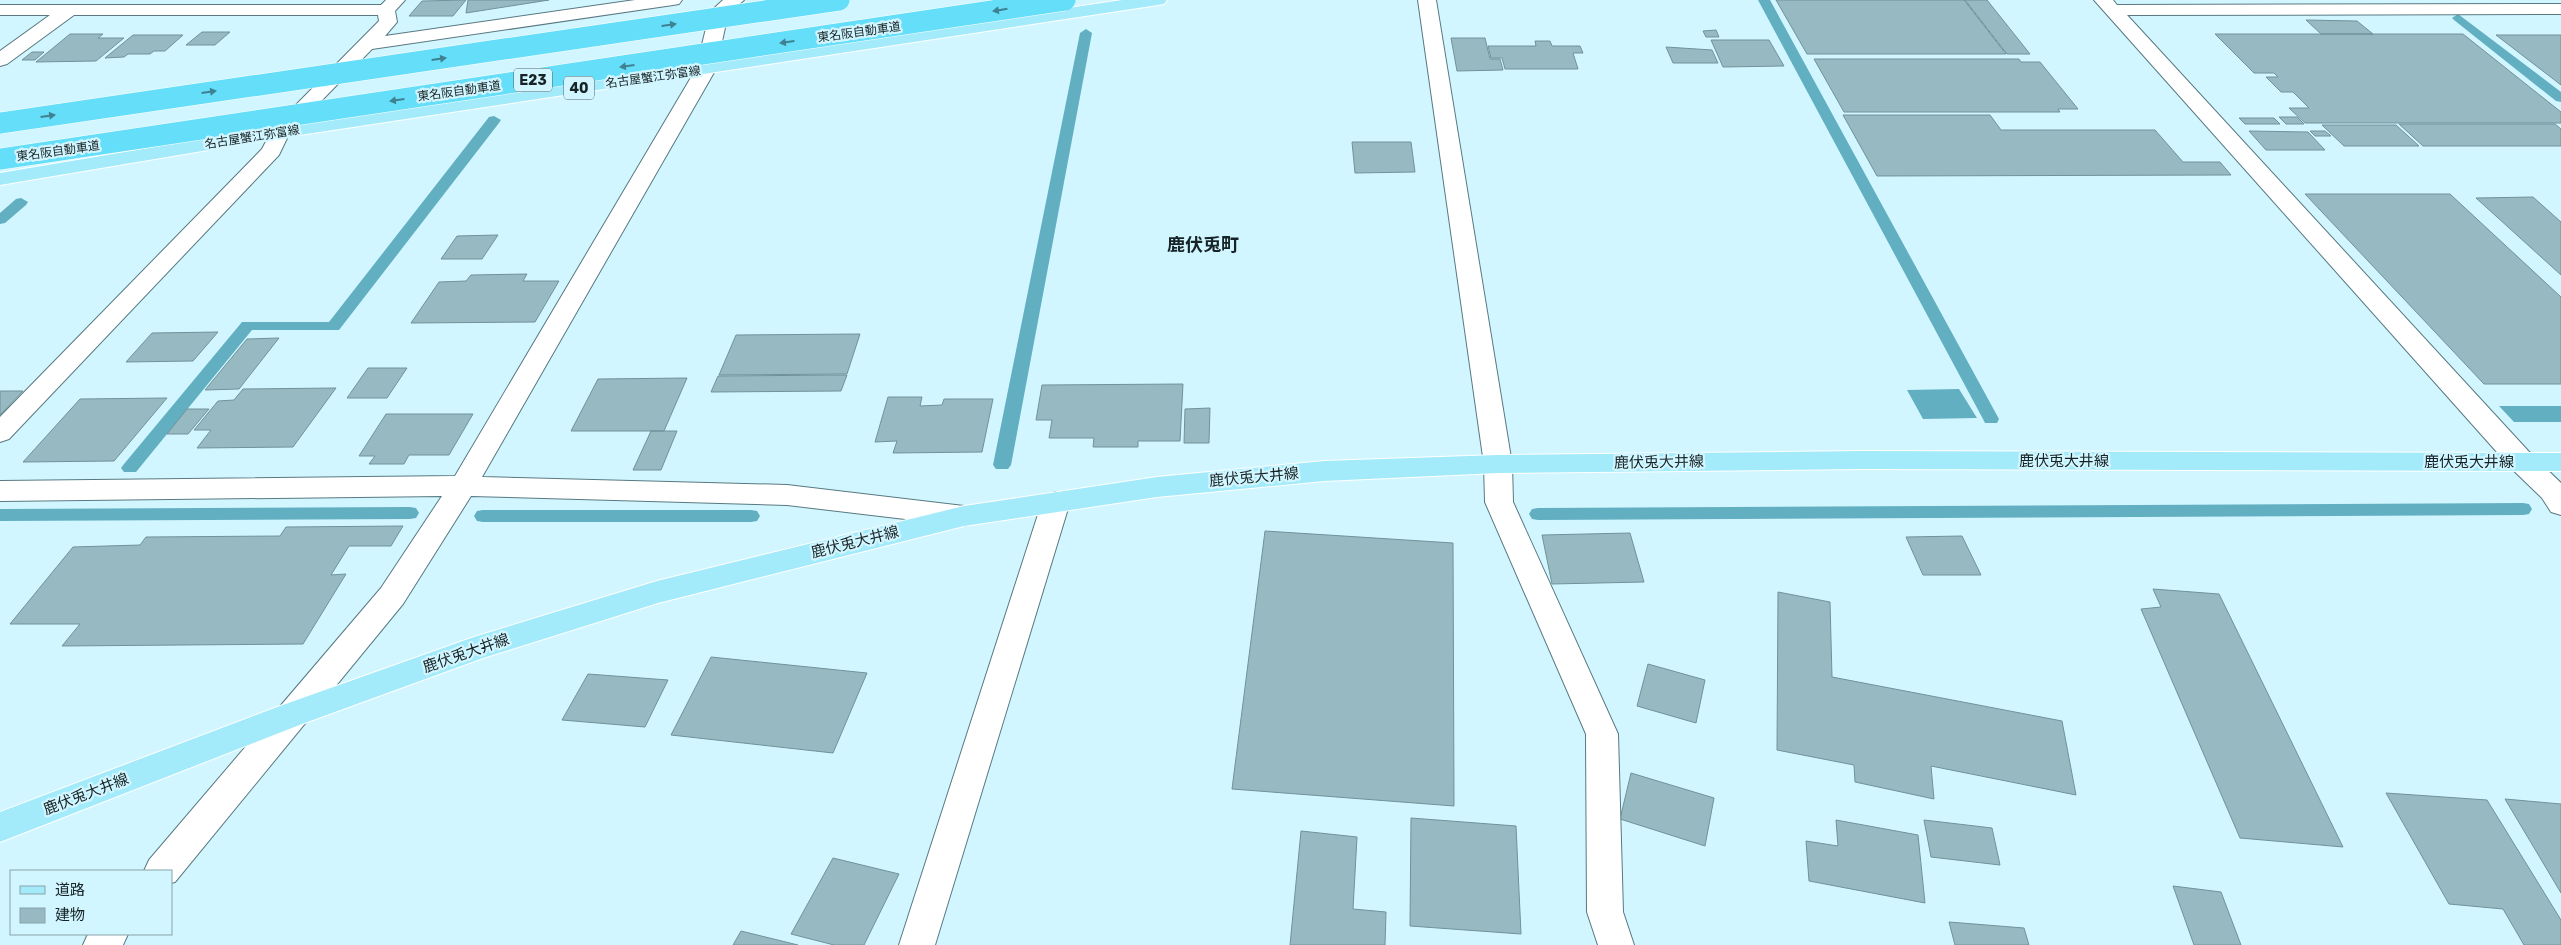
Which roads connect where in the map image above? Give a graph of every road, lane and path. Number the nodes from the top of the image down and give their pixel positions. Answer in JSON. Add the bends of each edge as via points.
{"nodes":[{"id":1,"x":673,"y":0,"type":"edge"},
{"id":2,"x":736,"y":0,"type":"edge"},
{"id":3,"x":839,"y":0,"type":"edge"},
{"id":4,"x":1065,"y":0,"type":"edge"},
{"id":5,"x":1158,"y":0,"type":"edge"},
{"id":6,"x":1427,"y":0,"type":"edge"},
{"id":7,"x":391,"y":5,"type":"edge"},
{"id":8,"x":2108,"y":5,"type":"edge"},
{"id":9,"x":2561,"y":9,"type":"edge"},
{"id":10,"x":0,"y":10,"type":"edge"},
{"id":11,"x":70,"y":10,"type":"junction"},
{"id":12,"x":366,"y":44,"type":"junction"},
{"id":13,"x":0,"y":60,"type":"edge"},
{"id":14,"x":706,"y":69,"type":"junction"},
{"id":15,"x":0,"y":123,"type":"edge"},
{"id":16,"x":280,"y":132,"type":"junction"},
{"id":17,"x":0,"y":159,"type":"edge"},
{"id":18,"x":0,"y":179,"type":"edge"},
{"id":19,"x":0,"y":433,"type":"edge"},
{"id":20,"x":2522,"y":462,"type":"junction"},
{"id":21,"x":2561,"y":462,"type":"edge"},
{"id":22,"x":1498,"y":464,"type":"junction"},
{"id":23,"x":463,"y":486,"type":"junction"},
{"id":24,"x":0,"y":491,"type":"edge"},
{"id":25,"x":1056,"y":502,"type":"junction"},
{"id":26,"x":2561,"y":505,"type":"edge"},
{"id":27,"x":964,"y":516,"type":"junction"},
{"id":28,"x":291,"y":715,"type":"junction"},
{"id":29,"x":0,"y":826,"type":"edge"},
{"id":30,"x":163,"y":870,"type":"edge"},
{"id":31,"x":109,"y":935,"type":"edge"},
{"id":32,"x":101,"y":945,"type":"edge"},
{"id":33,"x":917,"y":945,"type":"edge"},
{"id":34,"x":1616,"y":945,"type":"edge"}],
"edges":[{"from":1,"to":12,"type":"street"},
{"from":2,"to":14,"type":"street","via":[[718,12]]},
{"from":15,"to":3,"type":"highway","number":"E23","one_way":true,"bridge":true},
{"from":4,"to":17,"type":"highway","name":"東名阪自動車道","number":"E23","one_way":true,"bridge":true},
{"from":5,"to":14,"type":"main road","name":"名古屋蟹江弥富線","number":"40"},
{"from":6,"to":22,"type":"street"},
{"from":7,"to":11,"type":"street"},
{"from":7,"to":12,"type":"street","via":[[388,22]]},
{"from":8,"to":9,"type":"street"},
{"from":8,"to":20,"type":"street"},
{"from":10,"to":11,"type":"street"},
{"from":11,"to":13,"type":"street"},
{"from":12,"to":16,"type":"street"},
{"from":14,"to":16,"type":"main road","name":"名古屋蟹江弥富線","number":"40"},
{"from":14,"to":23,"type":"street"},
{"from":16,"to":18,"type":"main road","name":"名古屋蟹江弥富線","number":"40"},
{"from":16,"to":19,"type":"street","via":[[272,151]]},
{"from":20,"to":21,"type":"main road","name":"鹿伏兎大井線"},
{"from":20,"to":22,"type":"main road","name":"鹿伏兎大井線","via":[[1861,460]]},
{"from":20,"to":26,"type":"street","via":[[2552,491]]},
{"from":22,"to":25,"type":"main road","name":"鹿伏兎大井線","via":[[1324,471],[1157,487]]},
{"from":22,"to":34,"type":"street","via":[[1499,502],[1602,734],[1605,912]]},
{"from":23,"to":24,"type":"street"},
{"from":23,"to":27,"type":"street","via":[[787,495]]},
{"from":23,"to":28,"type":"street","via":[[392,596]]},
{"from":25,"to":27,"type":"main road","name":"鹿伏兎大井線"},
{"from":25,"to":33,"type":"street"},
{"from":27,"to":28,"type":"main road","name":"鹿伏兎大井線","via":[[657,592],[474,649]]},
{"from":28,"to":29,"type":"main road","name":"鹿伏兎大井線"},
{"from":28,"to":30,"type":"street"},
{"from":31,"to":32,"type":"street"}]}
